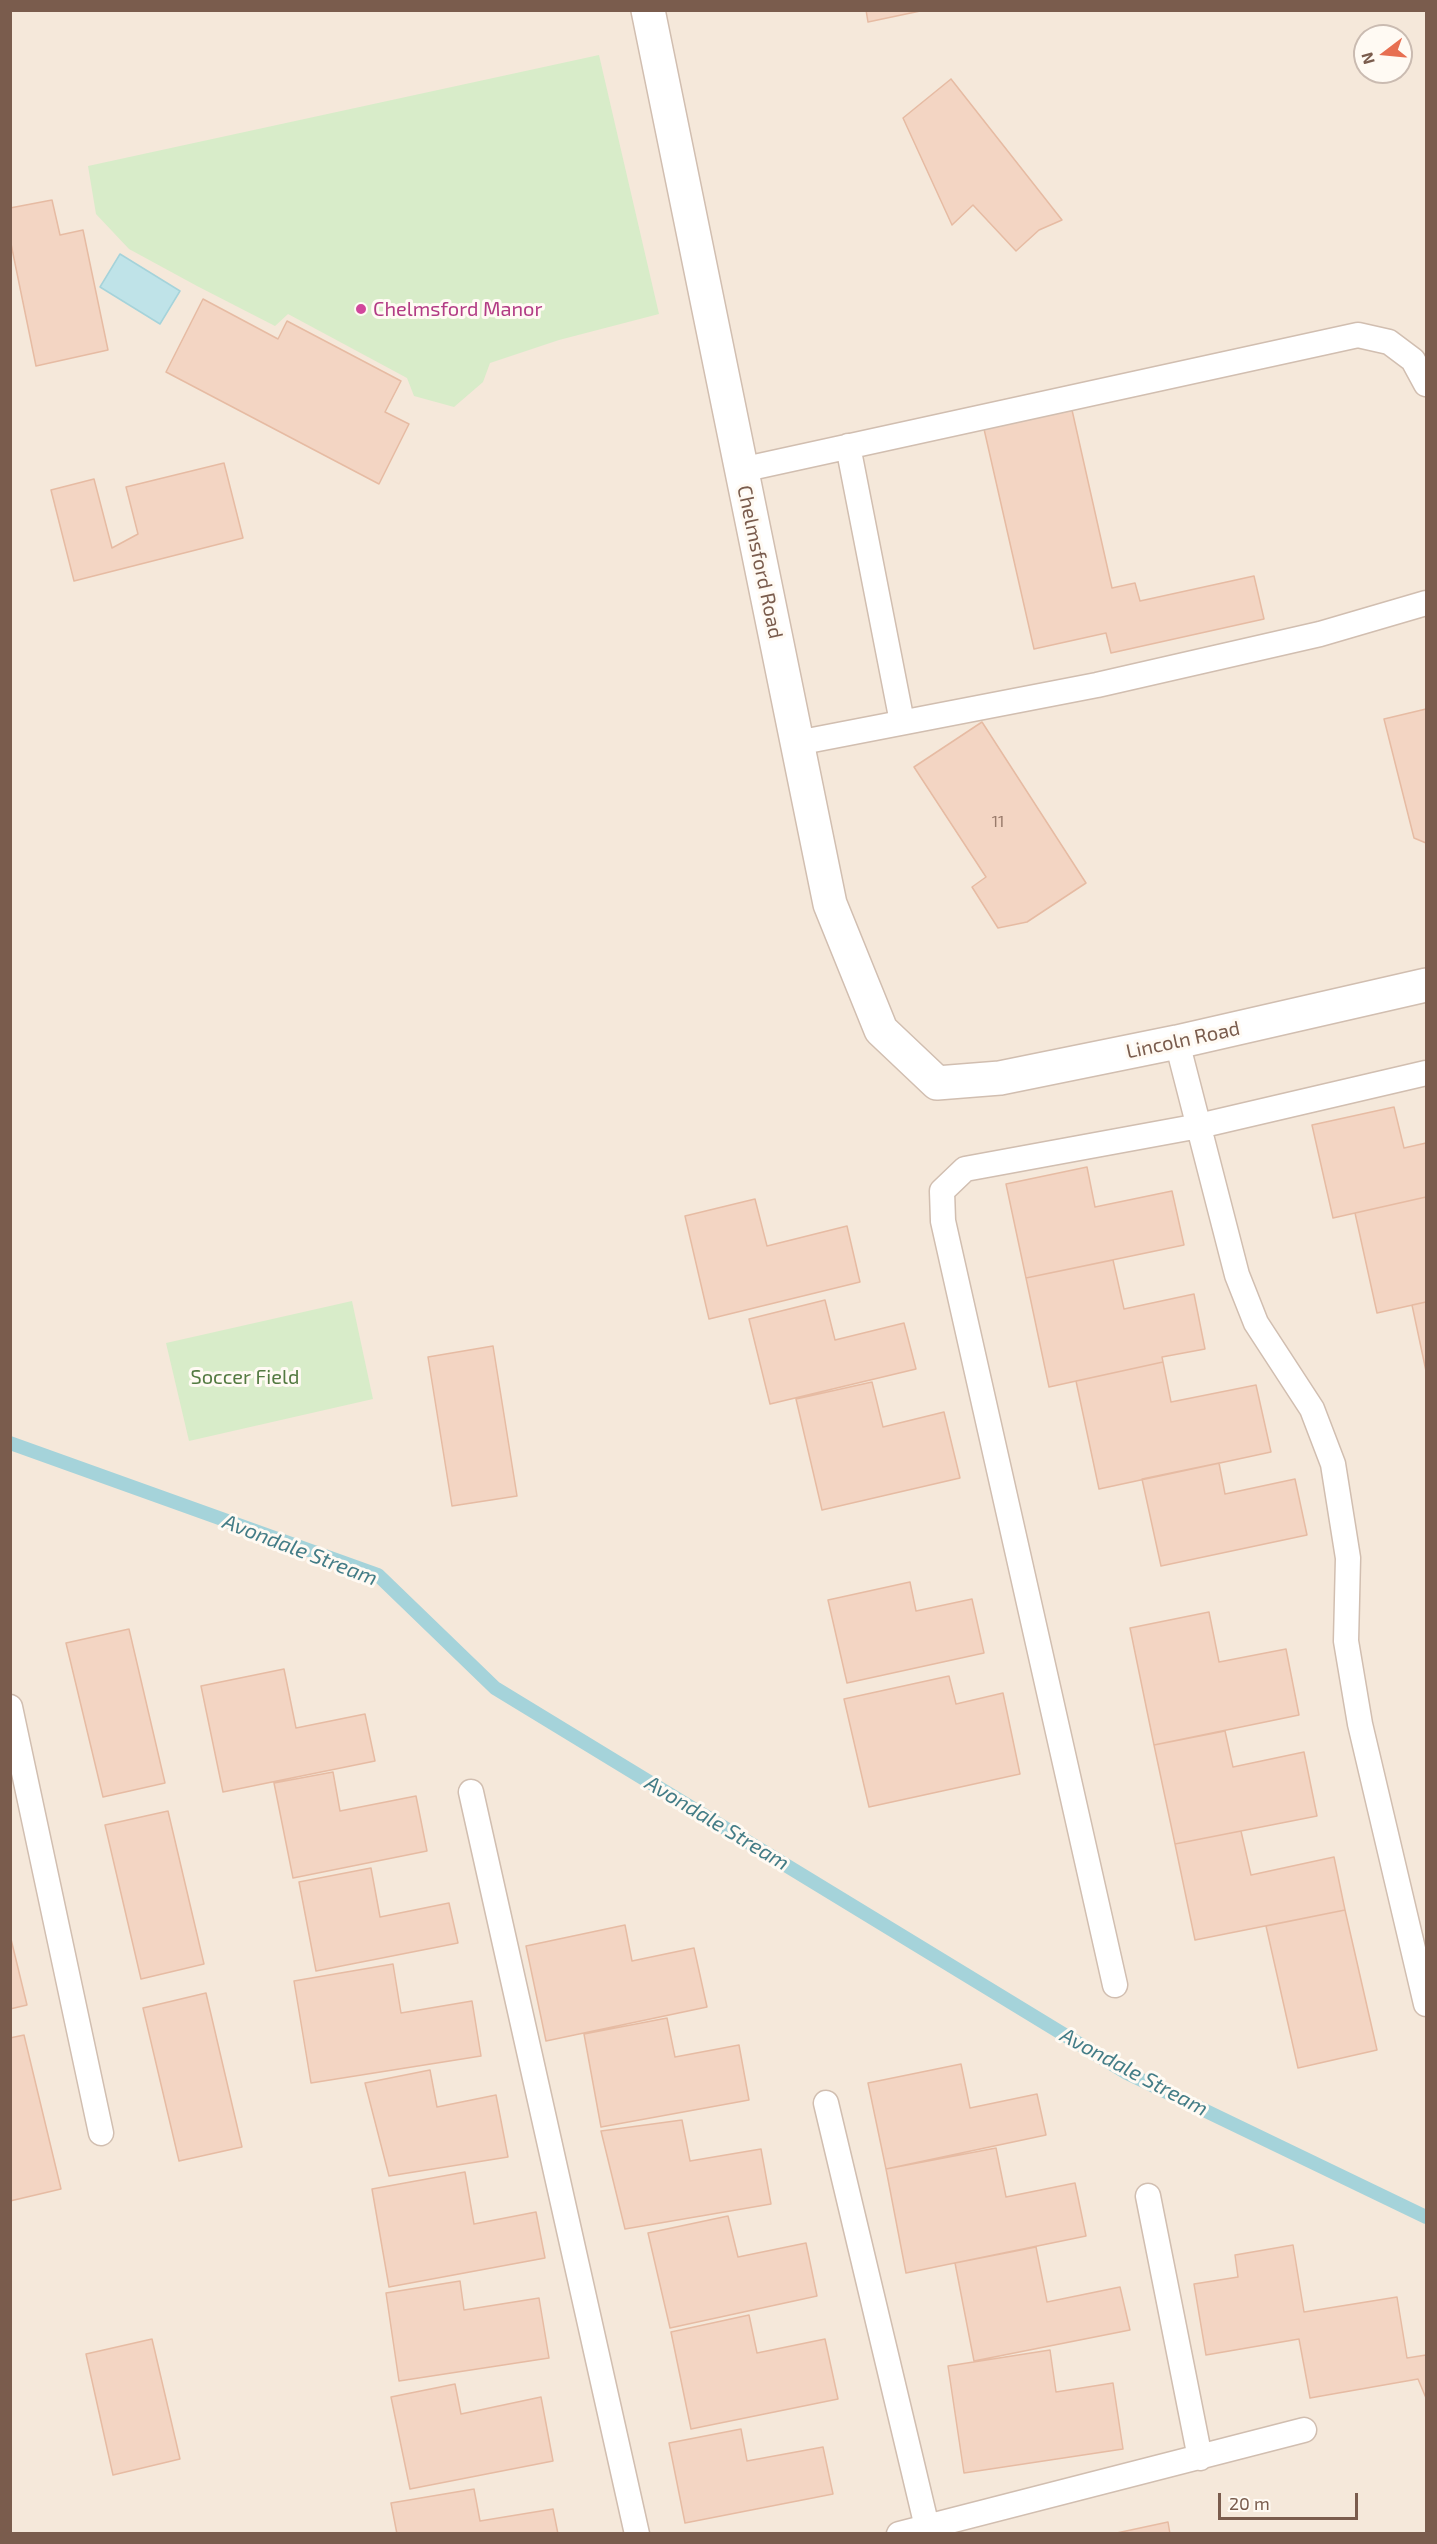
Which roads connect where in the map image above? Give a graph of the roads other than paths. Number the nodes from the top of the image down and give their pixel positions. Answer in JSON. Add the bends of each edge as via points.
{"nodes":[{"id":1,"x":648,"y":10,"type":"edge"},
{"id":2,"x":1426,"y":384,"type":"edge"},
{"id":3,"x":848,"y":446,"type":"junction"},
{"id":4,"x":741,"y":470,"type":"junction"},
{"id":5,"x":1426,"y":603,"type":"edge"},
{"id":6,"x":902,"y":722,"type":"junction"},
{"id":7,"x":797,"y":743,"type":"junction"},
{"id":8,"x":1426,"y":985,"type":"edge"},
{"id":9,"x":1177,"y":1042,"type":"junction"},
{"id":10,"x":1426,"y":1073,"type":"edge"},
{"id":11,"x":937,"y":1083,"type":"joint"},
{"id":12,"x":1199,"y":1126,"type":"junction"},
{"id":13,"x":10,"y":1707,"type":"edge"},
{"id":14,"x":471,"y":1792,"type":"dead end"},
{"id":15,"x":1115,"y":1985,"type":"dead end"},
{"id":16,"x":1426,"y":2004,"type":"edge"},
{"id":17,"x":826,"y":2103,"type":"dead end"},
{"id":18,"x":101,"y":2133,"type":"dead end"},
{"id":19,"x":1148,"y":2196,"type":"dead end"},
{"id":20,"x":1304,"y":2430,"type":"dead end"},
{"id":21,"x":1200,"y":2458,"type":"junction"},
{"id":22,"x":927,"y":2527,"type":"junction"},
{"id":23,"x":637,"y":2534,"type":"edge"},
{"id":24,"x":899,"y":2534,"type":"edge"}],
"edges":[{"from":1,"to":4,"type":"street","name":"Chelmsford Road"},
{"from":2,"to":3,"type":"lane","via":[[1413,360],[1389,342],[1358,335]]},
{"from":3,"to":4,"type":"lane"},
{"from":3,"to":6,"type":"lane"},
{"from":4,"to":7,"type":"street","name":"Chelmsford Road"},
{"from":5,"to":6,"type":"lane","via":[[1309,637]]},
{"from":6,"to":7,"type":"lane"},
{"from":7,"to":11,"type":"street","name":"Chelmsford Road","via":[[830,904],[881,1030]]},
{"from":8,"to":9,"type":"street","name":"Lincoln Road"},
{"from":9,"to":11,"type":"street","name":"Lincoln Road","via":[[1000,1078]]},
{"from":9,"to":12,"type":"lane"},
{"from":10,"to":12,"type":"lane"},
{"from":12,"to":15,"type":"lane","via":[[965,1169],[942,1191],[943,1221]]},
{"from":12,"to":16,"type":"lane","via":[[1237,1275],[1256,1323],[1312,1409],[1333,1464],[1348,1558],[1346,1641],[1360,1724]]},
{"from":13,"to":18,"type":"lane"},
{"from":14,"to":23,"type":"lane"},
{"from":17,"to":22,"type":"lane"},
{"from":19,"to":21,"type":"lane"},
{"from":20,"to":21,"type":"lane"},
{"from":21,"to":22,"type":"lane"},
{"from":22,"to":24,"type":"lane"}]}
